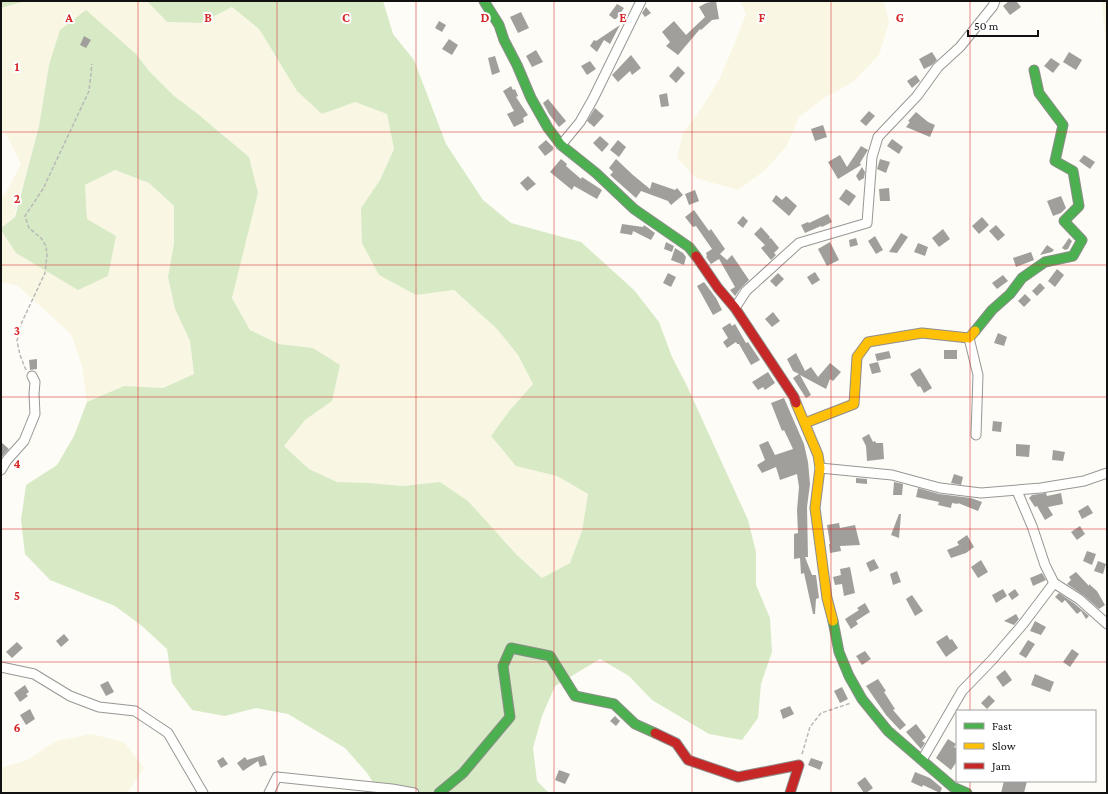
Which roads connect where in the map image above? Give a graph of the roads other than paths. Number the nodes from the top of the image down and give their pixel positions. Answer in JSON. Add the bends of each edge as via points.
{"nodes":[{"id":1,"x":484,"y":1,"type":"edge"},
{"id":2,"x":641,"y":1,"type":"edge"},
{"id":3,"x":995,"y":1,"type":"edge"},
{"id":4,"x":1034,"y":70,"type":"dead end"},
{"id":5,"x":561,"y":145,"type":"junction"},
{"id":6,"x":735,"y":308,"type":"junction"},
{"id":7,"x":969,"y":338,"type":"junction"},
{"id":8,"x":32,"y":376,"type":"road end"},
{"id":9,"x":805,"y":423,"type":"junction"},
{"id":10,"x":976,"y":435,"type":"dead end"},
{"id":11,"x":820,"y":468,"type":"junction"},
{"id":12,"x":1,"y":470,"type":"edge"},
{"id":13,"x":1107,"y":473,"type":"edge"},
{"id":14,"x":1017,"y":491,"type":"junction"},
{"id":15,"x":1054,"y":583,"type":"junction"},
{"id":16,"x":1107,"y":624,"type":"edge"},
{"id":17,"x":1,"y":668,"type":"edge"},
{"id":18,"x":922,"y":760,"type":"junction"},
{"id":19,"x":203,"y":793,"type":"edge"},
{"id":20,"x":269,"y":793,"type":"edge"},
{"id":21,"x":414,"y":793,"type":"edge"},
{"id":22,"x":439,"y":793,"type":"edge"},
{"id":23,"x":790,"y":793,"type":"edge"},
{"id":24,"x":967,"y":793,"type":"edge"}],
"edges":[{"from":1,"to":5,"type":"street","via":[[499,25],[539,114]]},
{"from":2,"to":5,"type":"street","via":[[593,99],[580,122]]},
{"from":3,"to":6,"type":"street","via":[[960,47],[938,67],[917,96],[878,137],[872,157],[867,223],[799,243],[746,291]]},
{"from":4,"to":7,"type":"street","via":[[1039,93],[1063,125],[1055,161],[1073,171],[1079,206],[1064,221],[1082,240],[1073,256],[1045,262],[1022,278]]},
{"from":5,"to":6,"type":"street","via":[[596,173],[634,209],[689,247]]},
{"from":6,"to":9,"type":"street","via":[[794,396]]},
{"from":7,"to":9,"type":"street","via":[[922,333],[868,342],[857,357],[854,404]]},
{"from":7,"to":10,"type":"street","via":[[978,375]]},
{"from":8,"to":12,"type":"street","via":[[35,382],[35,414],[24,441]]},
{"from":9,"to":11,"type":"street","via":[[818,455]]},
{"from":11,"to":14,"type":"street","via":[[892,475],[940,488],[980,493]]},
{"from":11,"to":18,"type":"street","via":[[815,508],[827,598],[839,652],[862,699],[888,731]]},
{"from":13,"to":14,"type":"street","via":[[1084,481]]},
{"from":14,"to":15,"type":"street"},
{"from":15,"to":16,"type":"street","via":[[1079,599]]},
{"from":15,"to":18,"type":"street","via":[[1023,624],[962,691]]},
{"from":17,"to":19,"type":"street","via":[[34,674],[70,696],[99,707],[135,711],[168,733]]},
{"from":18,"to":24,"type":"street","via":[[953,787]]},
{"from":20,"to":21,"type":"street","via":[[278,777]]},
{"from":22,"to":23,"type":"street","via":[[463,773],[510,717],[503,666],[511,648],[550,656],[575,696],[614,704],[635,724],[676,742],[688,760],[738,777],[799,765]]}]}
